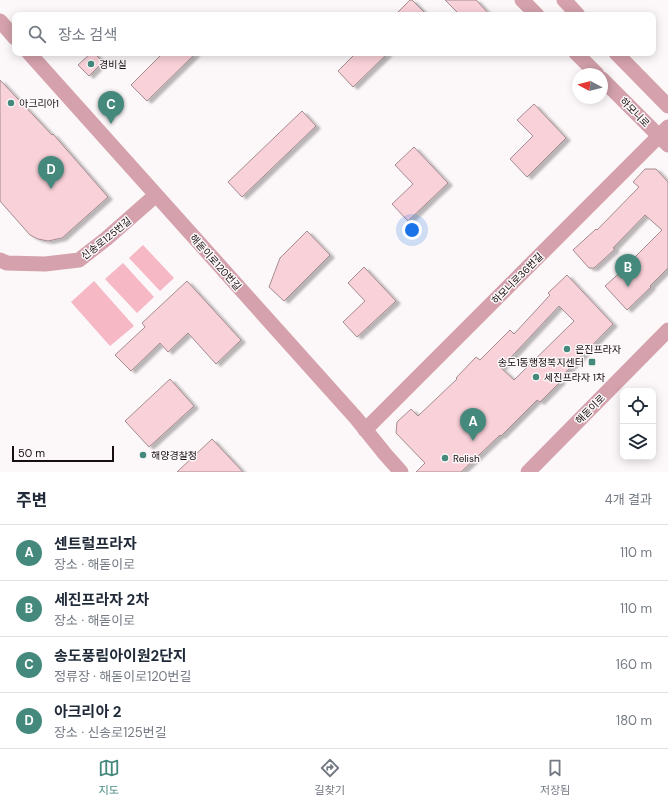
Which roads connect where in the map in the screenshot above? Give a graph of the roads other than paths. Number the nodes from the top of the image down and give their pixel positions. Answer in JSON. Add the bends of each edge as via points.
{"nodes":[{"id":1,"x":522,"y":0,"type":"edge"},
{"id":2,"x":564,"y":0,"type":"edge"},
{"id":3,"x":534,"y":12,"type":"edge"},
{"id":4,"x":575,"y":12,"type":"edge"},
{"id":5,"x":0,"y":21,"type":"edge"},
{"id":6,"x":12,"y":35,"type":"edge"},
{"id":7,"x":32,"y":56,"type":"edge"},
{"id":8,"x":579,"y":56,"type":"edge"},
{"id":9,"x":619,"y":56,"type":"edge"},
{"id":10,"x":591,"y":68,"type":"edge"},
{"id":11,"x":608,"y":84,"type":"edge"},
{"id":12,"x":668,"y":106,"type":"edge"},
{"id":13,"x":665,"y":136,"type":"edge"},
{"id":14,"x":156,"y":195,"type":"junction"},
{"id":15,"x":0,"y":260,"type":"edge"},
{"id":16,"x":668,"y":330,"type":"edge"},
{"id":17,"x":365,"y":430,"type":"junction"},
{"id":18,"x":401,"y":472,"type":"edge"},
{"id":19,"x":528,"y":472,"type":"edge"}],
"edges":[{"from":1,"to":3,"type":"street"},
{"from":2,"to":4,"type":"street"},
{"from":5,"to":6,"type":"street"},
{"from":7,"to":14,"type":"street","name":"해돋이로120번길"},
{"from":8,"to":10,"type":"street"},
{"from":9,"to":12,"type":"street"},
{"from":11,"to":13,"type":"street","name":"하모니로"},
{"from":13,"to":17,"type":"street","name":"하모니로36번길"},
{"from":14,"to":15,"type":"street","name":"신송로125번길","via":[[79,260],[45,264],[8,263]]},
{"from":14,"to":17,"type":"street","name":"해돋이로120번길"},
{"from":16,"to":19,"type":"street","name":"해돋이로"},
{"from":17,"to":18,"type":"street","name":"해돋이로120번길"}]}
